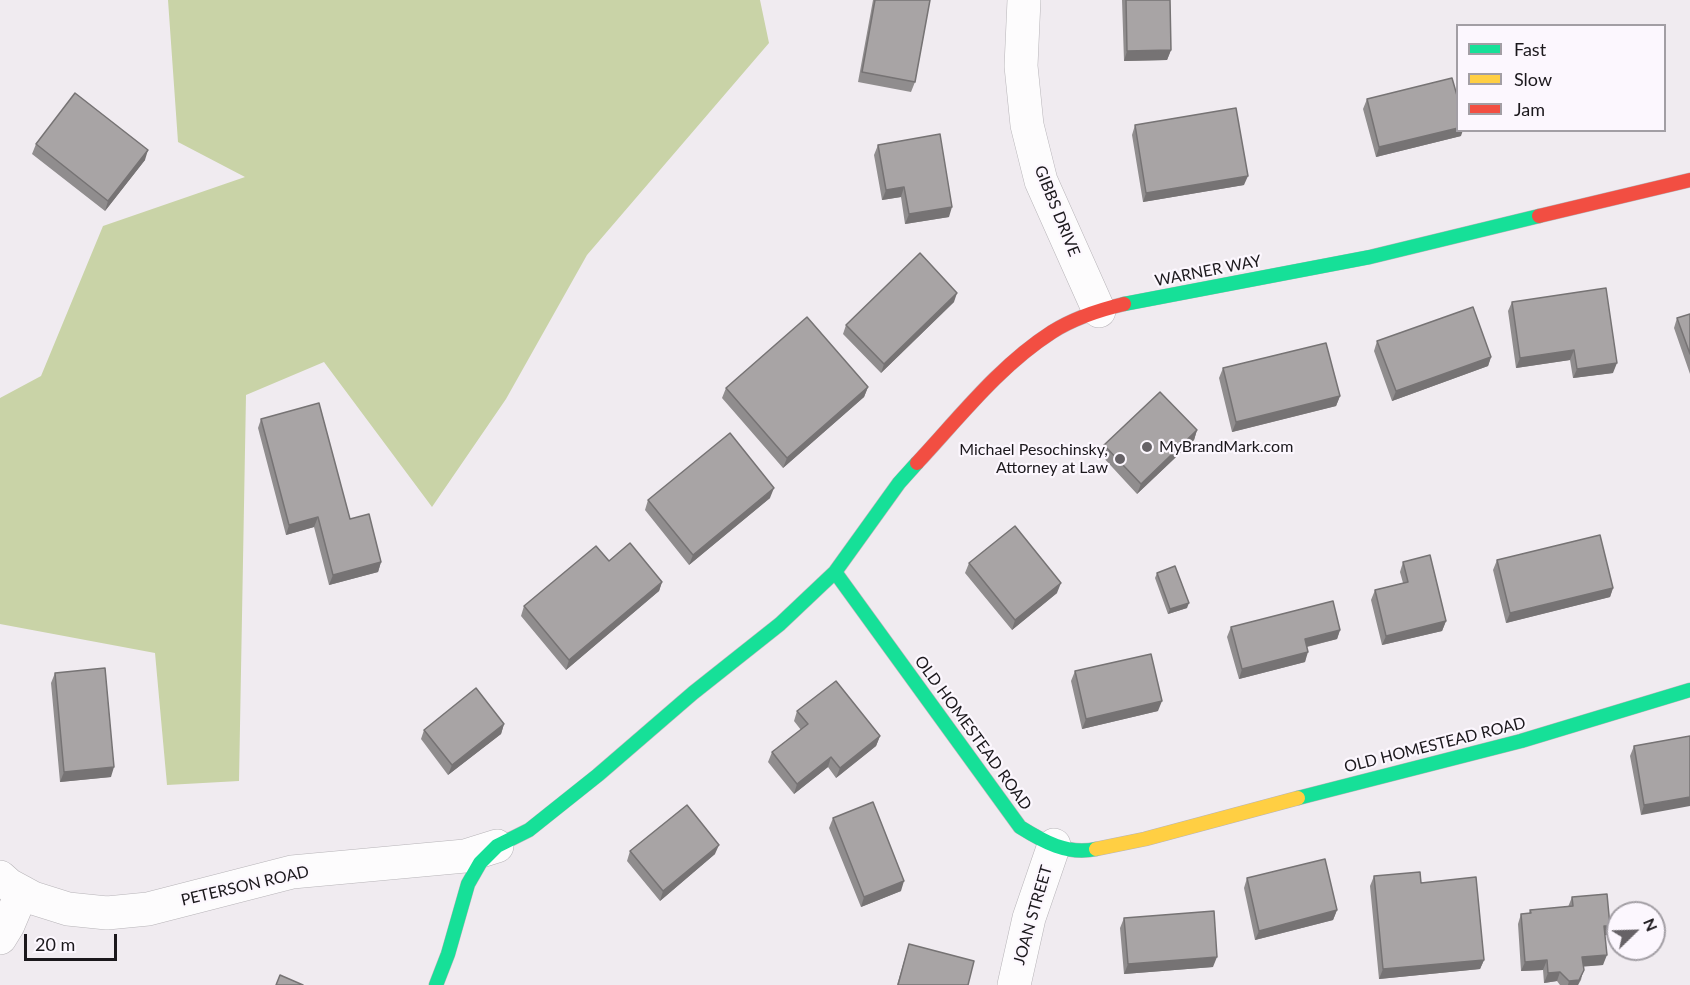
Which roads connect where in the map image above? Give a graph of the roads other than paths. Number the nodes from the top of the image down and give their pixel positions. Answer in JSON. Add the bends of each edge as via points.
{"nodes":[{"id":1,"x":1024,"y":0,"type":"edge"},
{"id":2,"x":1690,"y":180,"type":"edge"},
{"id":3,"x":1099,"y":310,"type":"junction"},
{"id":4,"x":835,"y":572,"type":"junction"},
{"id":5,"x":1690,"y":690,"type":"edge"},
{"id":6,"x":1054,"y":845,"type":"junction"},
{"id":7,"x":497,"y":846,"type":"junction"},
{"id":8,"x":11,"y":884,"type":"edge"},
{"id":9,"x":0,"y":938,"type":"edge"},
{"id":10,"x":436,"y":985,"type":"edge"},
{"id":11,"x":1014,"y":985,"type":"edge"}],
"edges":[{"from":1,"to":3,"type":"street","name":"GIBBS DRIVE","via":[[1021,66],[1027,125],[1041,181]]},
{"from":2,"to":3,"type":"street","name":"WARNER WAY","via":[[1370,257]]},
{"from":3,"to":4,"type":"street","name":"WARNER WAY","via":[[1053,331],[1013,360],[899,483]]},
{"from":4,"to":6,"type":"street","name":"OLD HOMESTEAD ROAD","via":[[1003,806],[1020,827]]},
{"from":4,"to":7,"type":"street","via":[[780,624],[598,775],[529,830]]},
{"from":5,"to":6,"type":"street","name":"OLD HOMESTEAD ROAD","via":[[1521,741],[1145,839],[1091,850],[1068,850]]},
{"from":6,"to":11,"type":"street","name":"JOAN STREET","via":[[1029,918]]},
{"from":7,"to":8,"type":"street","name":"PETERSON ROAD","via":[[465,856],[292,872],[148,909],[107,913],[68,909],[33,898]]},
{"from":7,"to":10,"type":"street","via":[[468,884]]},
{"from":8,"to":9,"type":"street","via":[[8,925]]}]}
